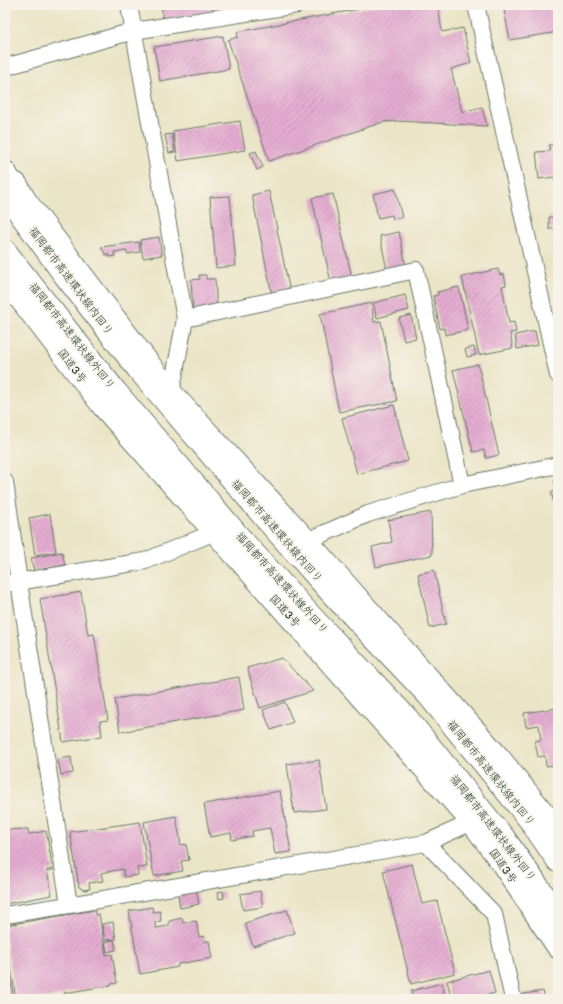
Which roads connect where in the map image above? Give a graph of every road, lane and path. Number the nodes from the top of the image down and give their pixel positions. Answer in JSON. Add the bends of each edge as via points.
{"nodes":[{"id":1,"x":129,"y":5,"type":"edge"},
{"id":2,"x":297,"y":5,"type":"edge"},
{"id":3,"x":476,"y":5,"type":"edge"},
{"id":4,"x":134,"y":31,"type":"junction"},
{"id":5,"x":5,"y":67,"type":"edge"},
{"id":6,"x":5,"y":166,"type":"edge"},
{"id":7,"x":5,"y":172,"type":"edge"},
{"id":8,"x":5,"y":193,"type":"edge"},
{"id":9,"x":5,"y":251,"type":"edge"},
{"id":10,"x":63,"y":273,"type":"junction"},
{"id":11,"x":5,"y":279,"type":"edge"},
{"id":12,"x":185,"y":319,"type":"junction"},
{"id":13,"x":558,"y":375,"type":"edge"},
{"id":14,"x":171,"y":392,"type":"junction"},
{"id":15,"x":558,"y":465,"type":"edge"},
{"id":16,"x":5,"y":482,"type":"edge"},
{"id":17,"x":462,"y":485,"type":"junction"},
{"id":18,"x":215,"y":532,"type":"junction"},
{"id":19,"x":306,"y":541,"type":"junction"},
{"id":20,"x":12,"y":583,"type":"edge"},
{"id":21,"x":472,"y":822,"type":"junction"},
{"id":22,"x":558,"y":831,"type":"edge"},
{"id":23,"x":426,"y":843,"type":"junction"},
{"id":24,"x":558,"y":860,"type":"edge"},
{"id":25,"x":69,"y":905,"type":"junction"},
{"id":26,"x":5,"y":915,"type":"edge"},
{"id":27,"x":558,"y":915,"type":"edge"},
{"id":28,"x":558,"y":947,"type":"edge"},
{"id":29,"x":513,"y":999,"type":"edge"}],
"edges":[{"from":1,"to":4,"type":"street"},
{"from":2,"to":4,"type":"street"},
{"from":3,"to":13,"type":"street"},
{"from":4,"to":5,"type":"street"},
{"from":4,"to":12,"type":"street"},
{"from":6,"to":14,"type":"highway","via":[[25,200]]},
{"from":7,"to":10,"type":"highway"},
{"from":8,"to":10,"type":"highway","name":"福岡都市高速環状線内回り"},
{"from":9,"to":27,"type":"highway","name":"福岡都市高速環状線外回り","via":[[116,392],[242,539],[407,718],[504,838]]},
{"from":10,"to":24,"type":"highway","name":"福岡都市高速環状線内回り","via":[[138,369],[265,518],[334,596],[429,696],[529,819]]},
{"from":11,"to":18,"type":"highway","name":"国道3号","via":[[103,406]]},
{"from":12,"to":14,"type":"street"},
{"from":12,"to":17,"type":"street","via":[[416,270]]},
{"from":14,"to":19,"type":"highway"},
{"from":15,"to":17,"type":"street"},
{"from":16,"to":20,"type":"street"},
{"from":17,"to":19,"type":"street","via":[[368,514]]},
{"from":18,"to":20,"type":"street","via":[[145,560]]},
{"from":18,"to":21,"type":"highway","name":"国道3号"},
{"from":19,"to":22,"type":"highway","via":[[500,759]]},
{"from":20,"to":25,"type":"street"},
{"from":21,"to":23,"type":"street"},
{"from":21,"to":28,"type":"highway","name":"国道3号"},
{"from":23,"to":25,"type":"street"},
{"from":23,"to":29,"type":"street","via":[[494,914]]},
{"from":25,"to":26,"type":"street"}]}
